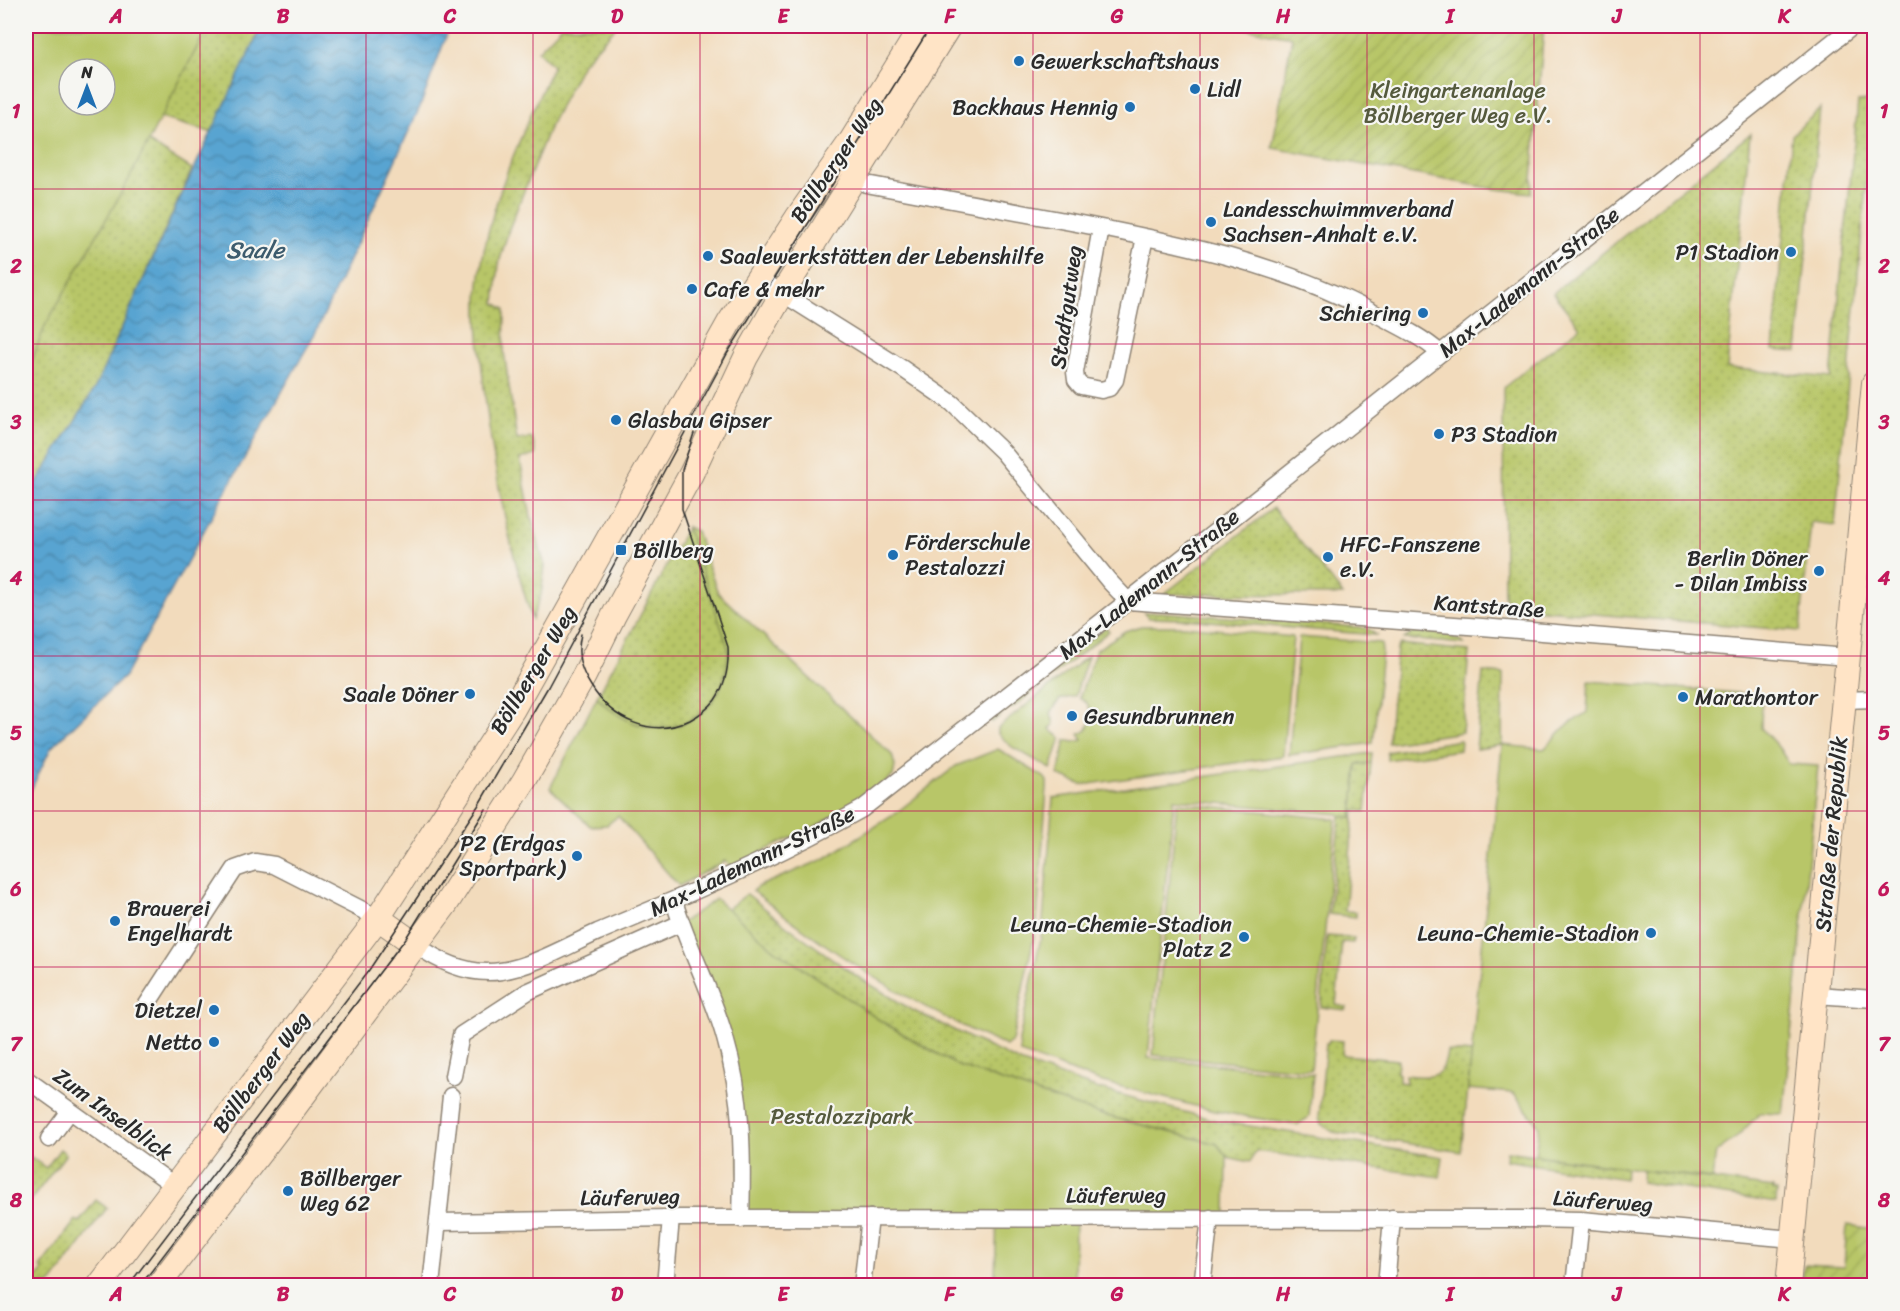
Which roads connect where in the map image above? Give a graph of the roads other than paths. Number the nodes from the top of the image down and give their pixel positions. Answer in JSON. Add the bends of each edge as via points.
{"nodes":[{"id":1,"x":922,"y":26,"type":"edge"},
{"id":2,"x":949,"y":26,"type":"edge"},
{"id":3,"x":1853,"y":26,"type":"edge"},
{"id":4,"x":856,"y":176,"type":"junction"},
{"id":5,"x":1101,"y":228,"type":"junction"},
{"id":6,"x":1145,"y":237,"type":"junction"},
{"id":7,"x":758,"y":278,"type":"junction"},
{"id":8,"x":782,"y":294,"type":"junction"},
{"id":9,"x":1440,"y":353,"type":"junction"},
{"id":10,"x":1875,"y":383,"type":"edge"},
{"id":11,"x":1128,"y":601,"type":"junction"},
{"id":12,"x":1847,"y":657,"type":"junction"},
{"id":13,"x":1875,"y":699,"type":"edge"},
{"id":14,"x":1844,"y":700,"type":"junction"},
{"id":15,"x":674,"y":901,"type":"junction"},
{"id":16,"x":378,"y":918,"type":"junction"},
{"id":17,"x":681,"y":923,"type":"junction"},
{"id":18,"x":416,"y":945,"type":"junction"},
{"id":19,"x":1816,"y":994,"type":"junction"},
{"id":20,"x":1875,"y":999,"type":"edge"},
{"id":21,"x":146,"y":1006,"type":"dead end"},
{"id":22,"x":453,"y":1076,"type":"dead end"},
{"id":23,"x":26,"y":1079,"type":"edge"},
{"id":24,"x":451,"y":1096,"type":"dead end"},
{"id":25,"x":70,"y":1111,"type":"junction"},
{"id":26,"x":49,"y":1139,"type":"dead end"},
{"id":27,"x":175,"y":1186,"type":"junction"},
{"id":28,"x":671,"y":1218,"type":"junction"},
{"id":29,"x":870,"y":1218,"type":"junction"},
{"id":30,"x":1210,"y":1218,"type":"junction"},
{"id":31,"x":1392,"y":1218,"type":"junction"},
{"id":32,"x":741,"y":1219,"type":"junction"},
{"id":33,"x":1581,"y":1220,"type":"junction"},
{"id":34,"x":439,"y":1222,"type":"junction"},
{"id":35,"x":1792,"y":1239,"type":"junction"},
{"id":36,"x":99,"y":1286,"type":"edge"},
{"id":37,"x":158,"y":1286,"type":"edge"},
{"id":38,"x":431,"y":1286,"type":"edge"},
{"id":39,"x":665,"y":1286,"type":"edge"},
{"id":40,"x":862,"y":1286,"type":"edge"},
{"id":41,"x":1202,"y":1286,"type":"edge"},
{"id":42,"x":1386,"y":1286,"type":"edge"},
{"id":43,"x":1574,"y":1286,"type":"edge"},
{"id":44,"x":1788,"y":1286,"type":"edge"}],
"edges":[{"from":1,"to":7,"type":"street","name":"Böllberger Weg","via":[[851,141]]},
{"from":2,"to":4,"type":"street","name":"Böllberger Weg"},
{"from":3,"to":9,"type":"street","name":"Max-Lademann-Straße"},
{"from":4,"to":5,"type":"street","name":"Stadtgutweg","via":[[866,184]]},
{"from":4,"to":8,"type":"street","name":"Böllberger Weg"},
{"from":5,"to":6,"type":"street","name":"Stadtgutweg"},
{"from":5,"to":6,"type":"street","name":"Stadtgutweg","via":[[1075,372],[1082,386],[1101,390],[1109,388],[1115,380]]},
{"from":6,"to":9,"type":"street","name":"Stadtgutweg","via":[[1222,253],[1309,282],[1408,331]]},
{"from":7,"to":8,"type":"street"},
{"from":7,"to":16,"type":"street","name":"Böllberger Weg","via":[[513,709]]},
{"from":8,"to":11,"type":"street","via":[[952,403],[1004,452]]},
{"from":8,"to":18,"type":"street","name":"Böllberger Weg","via":[[746,357],[691,474],[546,744]]},
{"from":9,"to":11,"type":"street","name":"Max-Lademann-Straße"},
{"from":10,"to":12,"type":"street","name":"Straße der Republik"},
{"from":11,"to":12,"type":"street","name":"Kantstraße"},
{"from":11,"to":15,"type":"street","name":"Max-Lademann-Straße","via":[[862,809],[765,860]]},
{"from":12,"to":14,"type":"street","name":"Straße der Republik"},
{"from":13,"to":14,"type":"street"},
{"from":14,"to":19,"type":"street","name":"Straße der Republik"},
{"from":15,"to":17,"type":"street"},
{"from":15,"to":18,"type":"street","name":"Max-Lademann-Straße","via":[[537,960],[501,971],[472,971],[455,966]]},
{"from":16,"to":18,"type":"street","name":"Max-Lademann-Straße"},
{"from":16,"to":21,"type":"street","via":[[274,865],[255,862],[236,868]]},
{"from":16,"to":27,"type":"street","name":"Böllberger Weg"},
{"from":17,"to":22,"type":"street","name":"Max-Lademann-Straße","via":[[527,992],[461,1035]]},
{"from":17,"to":32,"type":"street","via":[[708,984],[733,1070],[743,1145]]},
{"from":18,"to":37,"type":"street","name":"Böllberger Weg"},
{"from":19,"to":20,"type":"street"},
{"from":19,"to":35,"type":"street","name":"Straße der Republik"},
{"from":23,"to":25,"type":"street","name":"Zum Inselblick"},
{"from":24,"to":34,"type":"street"},
{"from":25,"to":26,"type":"street"},
{"from":25,"to":27,"type":"street","name":"Zum Inselblick"},
{"from":27,"to":36,"type":"street","name":"Böllberger Weg"},
{"from":28,"to":32,"type":"street","name":"Läuferweg"},
{"from":28,"to":34,"type":"street","name":"Läuferweg"},
{"from":28,"to":39,"type":"street"},
{"from":29,"to":30,"type":"street","name":"Läuferweg"},
{"from":29,"to":32,"type":"street","name":"Läuferweg"},
{"from":29,"to":40,"type":"street"},
{"from":30,"to":31,"type":"street","name":"Läuferweg"},
{"from":30,"to":41,"type":"street"},
{"from":31,"to":33,"type":"street","name":"Läuferweg"},
{"from":31,"to":42,"type":"street"},
{"from":33,"to":35,"type":"street","name":"Läuferweg"},
{"from":33,"to":43,"type":"street"},
{"from":34,"to":38,"type":"street"},
{"from":35,"to":44,"type":"street","name":"Straße der Republik"}]}
